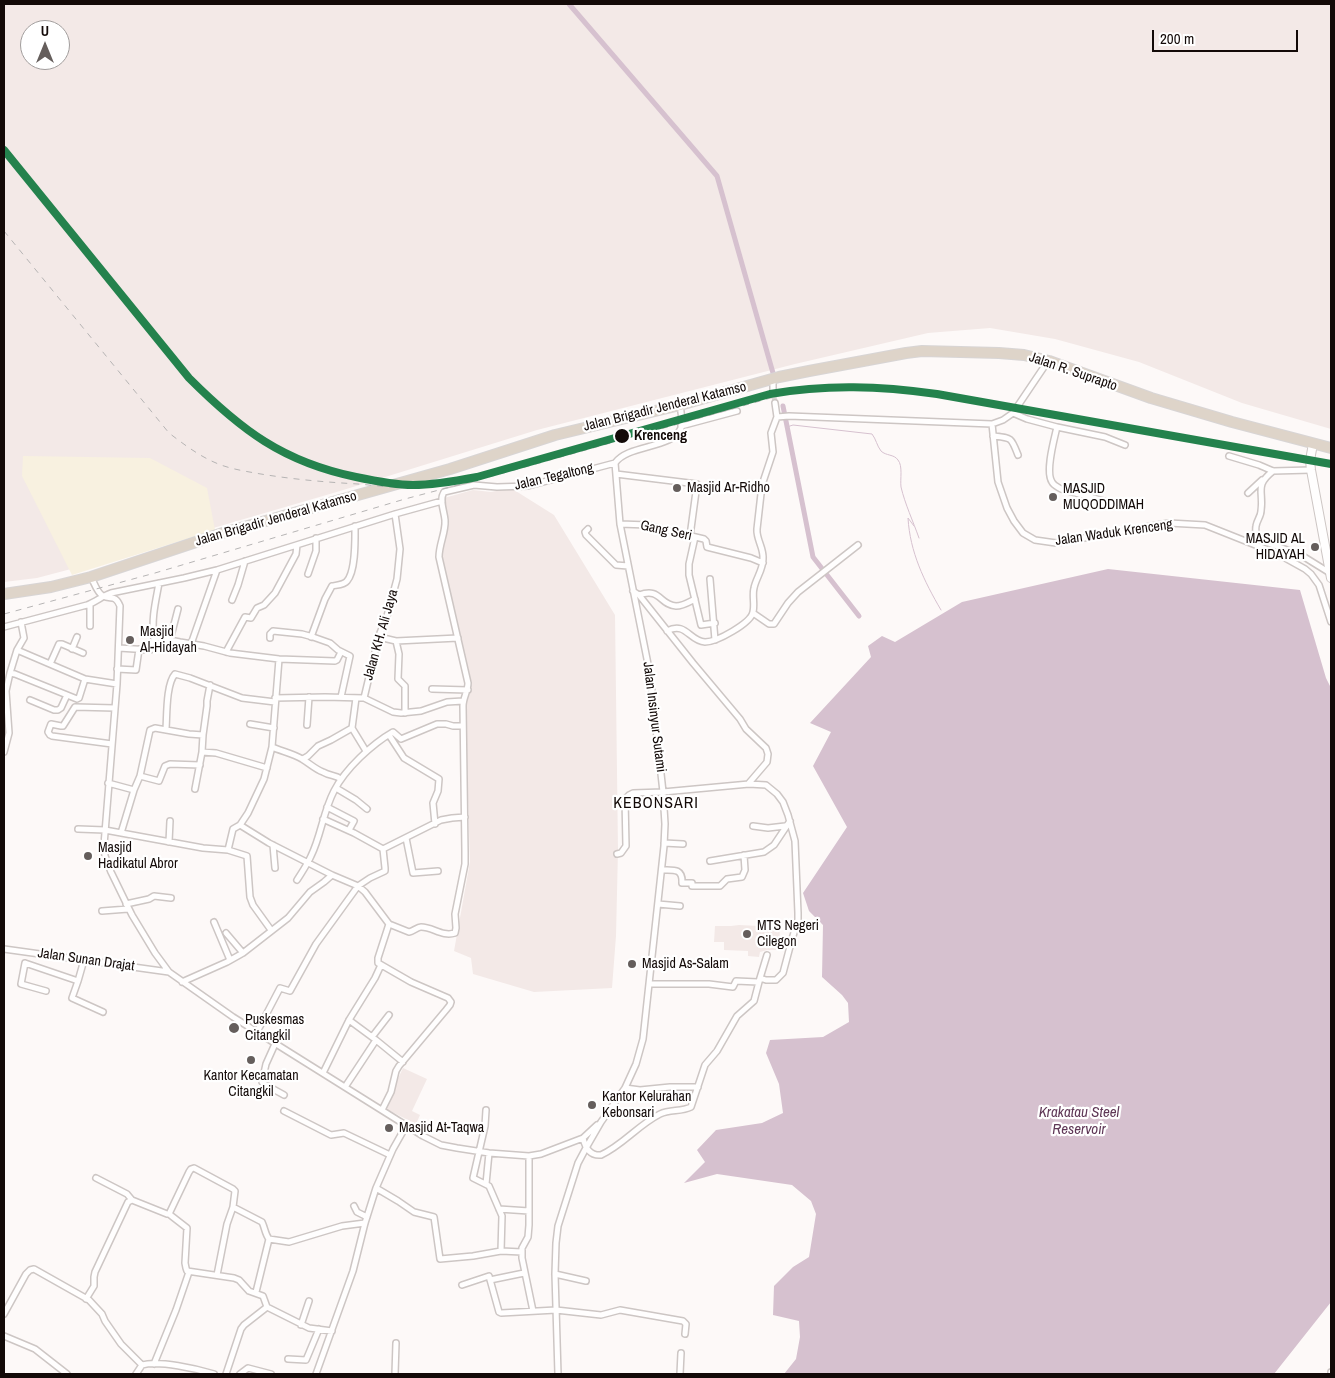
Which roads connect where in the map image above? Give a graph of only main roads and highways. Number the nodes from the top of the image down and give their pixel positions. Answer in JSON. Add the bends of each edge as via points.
{"nodes":[{"id":1,"x":809,"y":370,"type":"joint"},
{"id":2,"x":1331,"y":448,"type":"edge"},
{"id":3,"x":4,"y":594,"type":"edge"}],
"edges":[{"from":1,"to":2,"type":"highway","name":"Jalan R. Suprapto","via":[[906,352],[1024,355],[1151,398]]},
{"from":1,"to":3,"type":"highway","name":"Jalan Brigadir Jenderal Katamso","via":[[555,435],[450,469],[223,533],[92,577]]}]}
